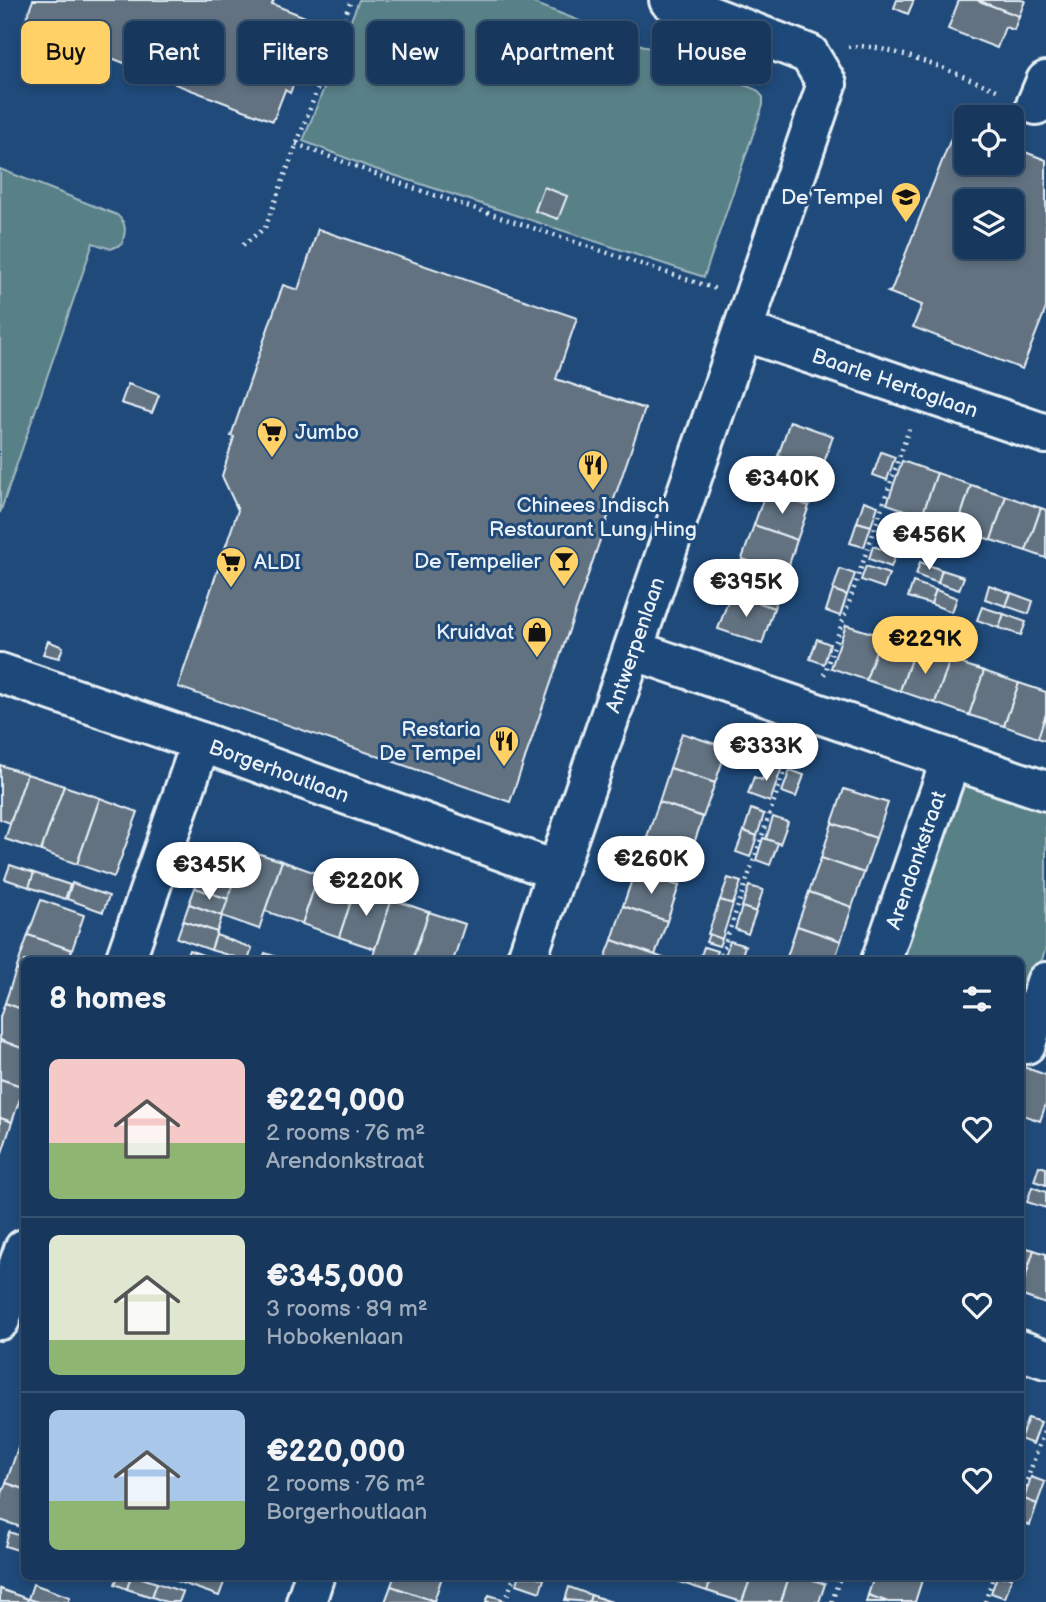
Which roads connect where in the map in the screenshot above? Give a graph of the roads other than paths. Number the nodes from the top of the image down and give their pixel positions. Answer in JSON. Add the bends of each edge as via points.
{"nodes":[{"id":1,"x":669,"y":0,"type":"edge"},
{"id":2,"x":743,"y":331,"type":"junction"},
{"id":3,"x":1046,"y":434,"type":"edge"},
{"id":4,"x":633,"y":650,"type":"junction"},
{"id":5,"x":0,"y":673,"type":"edge"},
{"id":6,"x":201,"y":742,"type":"junction"},
{"id":7,"x":951,"y":759,"type":"junction"},
{"id":8,"x":1046,"y":790,"type":"edge"},
{"id":9,"x":557,"y":871,"type":"junction"},
{"id":10,"x":126,"y":957,"type":"edge"},
{"id":11,"x":527,"y":957,"type":"edge"},
{"id":12,"x":882,"y":957,"type":"edge"},
{"id":13,"x":21,"y":1259,"type":"edge"},
{"id":14,"x":0,"y":1320,"type":"edge"},
{"id":15,"x":1024,"y":1351,"type":"edge"},
{"id":16,"x":1046,"y":1359,"type":"edge"},
{"id":17,"x":313,"y":1580,"type":"edge"},
{"id":18,"x":306,"y":1602,"type":"edge"}],
"edges":[{"from":1,"to":2,"type":"street","name":"Antwerpenlaan","via":[[809,54],[827,83]]},
{"from":2,"to":3,"type":"street","name":"Baarle Hertoglaan"},
{"from":2,"to":4,"type":"street","name":"Antwerpenlaan"},
{"from":4,"to":7,"type":"street"},
{"from":4,"to":9,"type":"street","name":"Antwerpenlaan"},
{"from":5,"to":6,"type":"street","name":"Borgerhoutlaan"},
{"from":6,"to":9,"type":"street","name":"Borgerhoutlaan"},
{"from":6,"to":10,"type":"street"},
{"from":7,"to":8,"type":"street"},
{"from":7,"to":12,"type":"street","name":"Arendonkstraat"},
{"from":9,"to":11,"type":"street","name":"Antwerpenlaan"},
{"from":13,"to":14,"type":"street"},
{"from":15,"to":16,"type":"street"},
{"from":17,"to":18,"type":"street"}]}
